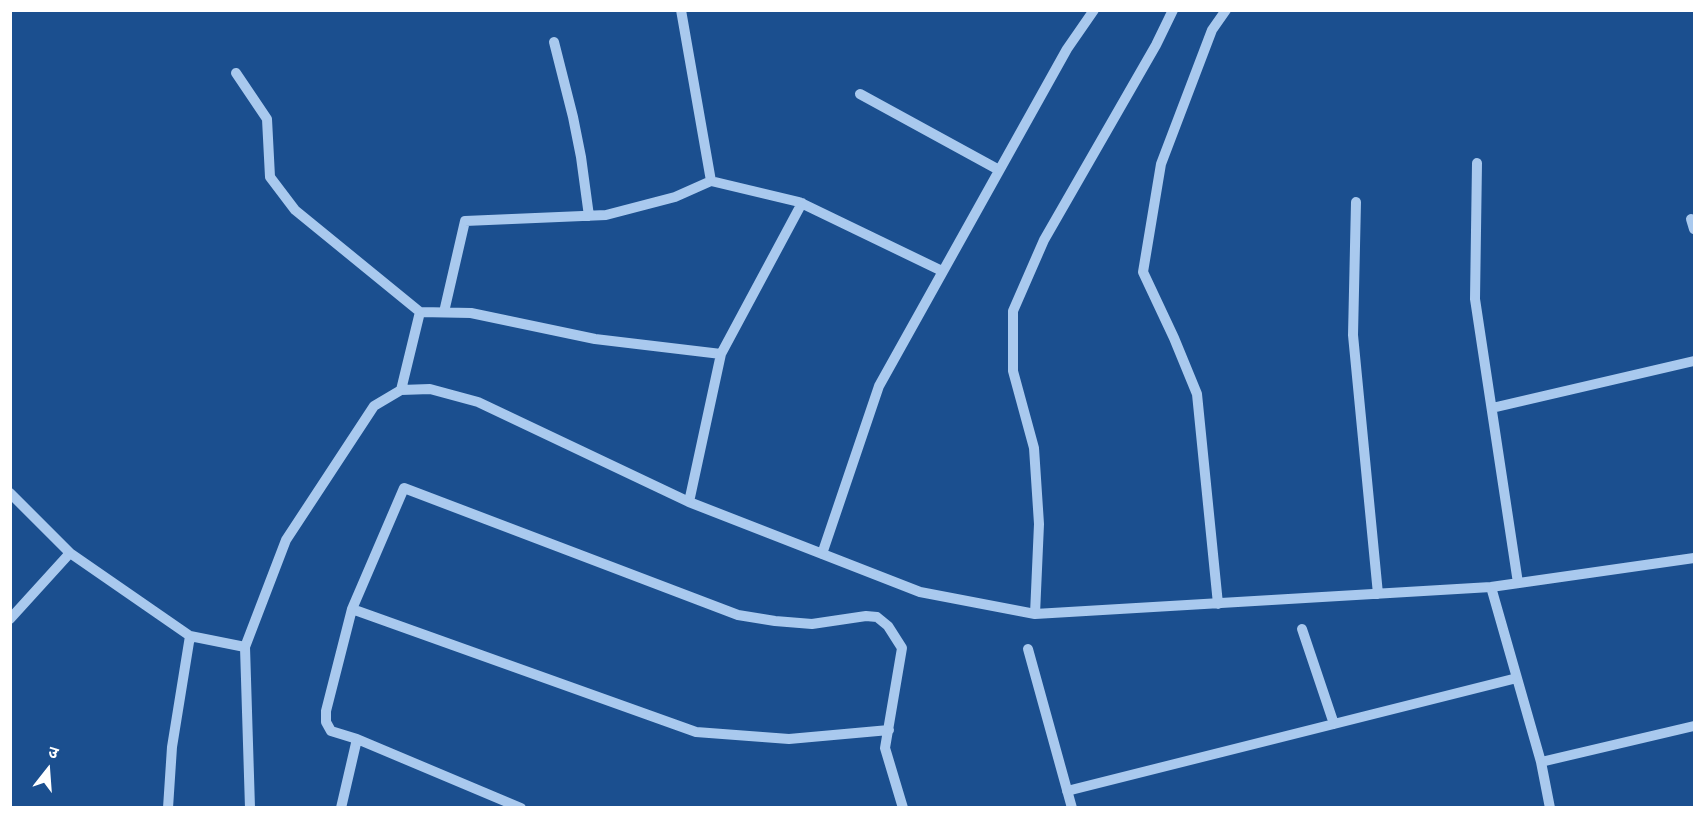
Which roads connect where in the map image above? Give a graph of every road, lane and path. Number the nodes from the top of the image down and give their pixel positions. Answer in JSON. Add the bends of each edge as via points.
{"nodes":[{"id":1,"x":681,"y":10,"type":"edge"},
{"id":2,"x":1094,"y":10,"type":"edge"},
{"id":3,"x":1173,"y":10,"type":"edge"},
{"id":4,"x":1226,"y":10,"type":"edge"},
{"id":5,"x":554,"y":42,"type":"dead end"},
{"id":6,"x":236,"y":73,"type":"dead end"},
{"id":7,"x":860,"y":94,"type":"dead end"},
{"id":8,"x":1477,"y":163,"type":"dead end"},
{"id":9,"x":999,"y":170,"type":"junction"},
{"id":10,"x":711,"y":181,"type":"junction"},
{"id":11,"x":1356,"y":202,"type":"dead end"},
{"id":12,"x":802,"y":203,"type":"junction"},
{"id":13,"x":589,"y":216,"type":"junction"},
{"id":14,"x":942,"y":272,"type":"junction"},
{"id":15,"x":420,"y":312,"type":"junction"},
{"id":16,"x":444,"y":312,"type":"junction"},
{"id":17,"x":721,"y":354,"type":"junction"},
{"id":18,"x":1695,"y":362,"type":"edge"},
{"id":19,"x":401,"y":390,"type":"junction"},
{"id":20,"x":1492,"y":408,"type":"junction"},
{"id":21,"x":10,"y":493,"type":"edge"},
{"id":22,"x":689,"y":502,"type":"junction"},
{"id":23,"x":70,"y":553,"type":"junction"},
{"id":24,"x":822,"y":554,"type":"junction"},
{"id":25,"x":1695,"y":558,"type":"edge"},
{"id":26,"x":1518,"y":583,"type":"junction"},
{"id":27,"x":1492,"y":590,"type":"junction"},
{"id":28,"x":1378,"y":594,"type":"junction"},
{"id":29,"x":1218,"y":603,"type":"junction"},
{"id":30,"x":351,"y":609,"type":"junction"},
{"id":31,"x":1035,"y":614,"type":"junction"},
{"id":32,"x":10,"y":619,"type":"edge"},
{"id":33,"x":1302,"y":629,"type":"dead end"},
{"id":34,"x":190,"y":636,"type":"junction"},
{"id":35,"x":245,"y":647,"type":"junction"},
{"id":36,"x":1028,"y":649,"type":"dead end"},
{"id":37,"x":1517,"y":678,"type":"junction"},
{"id":38,"x":1334,"y":724,"type":"junction"},
{"id":39,"x":1695,"y":726,"type":"edge"},
{"id":40,"x":889,"y":730,"type":"junction"},
{"id":41,"x":357,"y":739,"type":"junction"},
{"id":42,"x":1541,"y":762,"type":"junction"},
{"id":43,"x":1067,"y":791,"type":"junction"},
{"id":44,"x":168,"y":807,"type":"edge"},
{"id":45,"x":250,"y":807,"type":"edge"},
{"id":46,"x":341,"y":807,"type":"edge"},
{"id":47,"x":521,"y":807,"type":"edge"},
{"id":48,"x":903,"y":807,"type":"edge"},
{"id":49,"x":1072,"y":807,"type":"edge"},
{"id":50,"x":1550,"y":807,"type":"edge"}],
"edges":[{"from":1,"to":10,"type":"street"},
{"from":2,"to":9,"type":"street","via":[[1067,49]]},
{"from":3,"to":31,"type":"street","via":[[1044,240],[1012,312],[1012,371],[1034,448],[1039,524]]},
{"from":4,"to":29,"type":"street","via":[[1212,30],[1161,164],[1143,272],[1197,394]]},
{"from":5,"to":13,"type":"street","via":[[575,127]]},
{"from":6,"to":15,"type":"street","via":[[267,119],[270,177],[295,210]]},
{"from":7,"to":9,"type":"street"},
{"from":8,"to":20,"type":"street","via":[[1475,299]]},
{"from":9,"to":14,"type":"street"},
{"from":10,"to":12,"type":"street"},
{"from":10,"to":13,"type":"street","via":[[675,197]]},
{"from":11,"to":28,"type":"street","via":[[1353,335]]},
{"from":12,"to":14,"type":"street"},
{"from":12,"to":17,"type":"street"},
{"from":13,"to":16,"type":"street","via":[[465,221]]},
{"from":14,"to":24,"type":"street","via":[[879,386]]},
{"from":15,"to":16,"type":"street"},
{"from":15,"to":19,"type":"street"},
{"from":16,"to":17,"type":"street","via":[[471,313],[595,339]]},
{"from":17,"to":22,"type":"street"},
{"from":18,"to":20,"type":"street"},
{"from":19,"to":22,"type":"street","via":[[430,389],[478,402]]},
{"from":19,"to":35,"type":"street","via":[[374,406],[286,540]]},
{"from":20,"to":26,"type":"street"},
{"from":21,"to":23,"type":"street"},
{"from":22,"to":24,"type":"street"},
{"from":23,"to":32,"type":"street"},
{"from":23,"to":34,"type":"street"},
{"from":24,"to":31,"type":"street","via":[[920,592]]},
{"from":25,"to":26,"type":"street"},
{"from":26,"to":27,"type":"street"},
{"from":27,"to":28,"type":"street"},
{"from":27,"to":37,"type":"street"},
{"from":28,"to":29,"type":"street"},
{"from":29,"to":31,"type":"street"},
{"from":30,"to":40,"type":"street","via":[[696,732],[789,740]]},
{"from":30,"to":40,"type":"street","via":[[404,488],[738,615],[812,624],[877,617],[902,648]]},
{"from":30,"to":41,"type":"street","via":[[326,722],[331,731]]},
{"from":33,"to":38,"type":"street"},
{"from":34,"to":35,"type":"street"},
{"from":34,"to":44,"type":"street","via":[[172,747]]},
{"from":35,"to":45,"type":"street"},
{"from":36,"to":43,"type":"street"},
{"from":37,"to":38,"type":"street"},
{"from":37,"to":42,"type":"street"},
{"from":38,"to":43,"type":"street"},
{"from":39,"to":42,"type":"street"},
{"from":40,"to":48,"type":"street","via":[[885,748]]},
{"from":41,"to":46,"type":"street"},
{"from":41,"to":47,"type":"street"},
{"from":42,"to":50,"type":"street"},
{"from":43,"to":49,"type":"street"}]}
